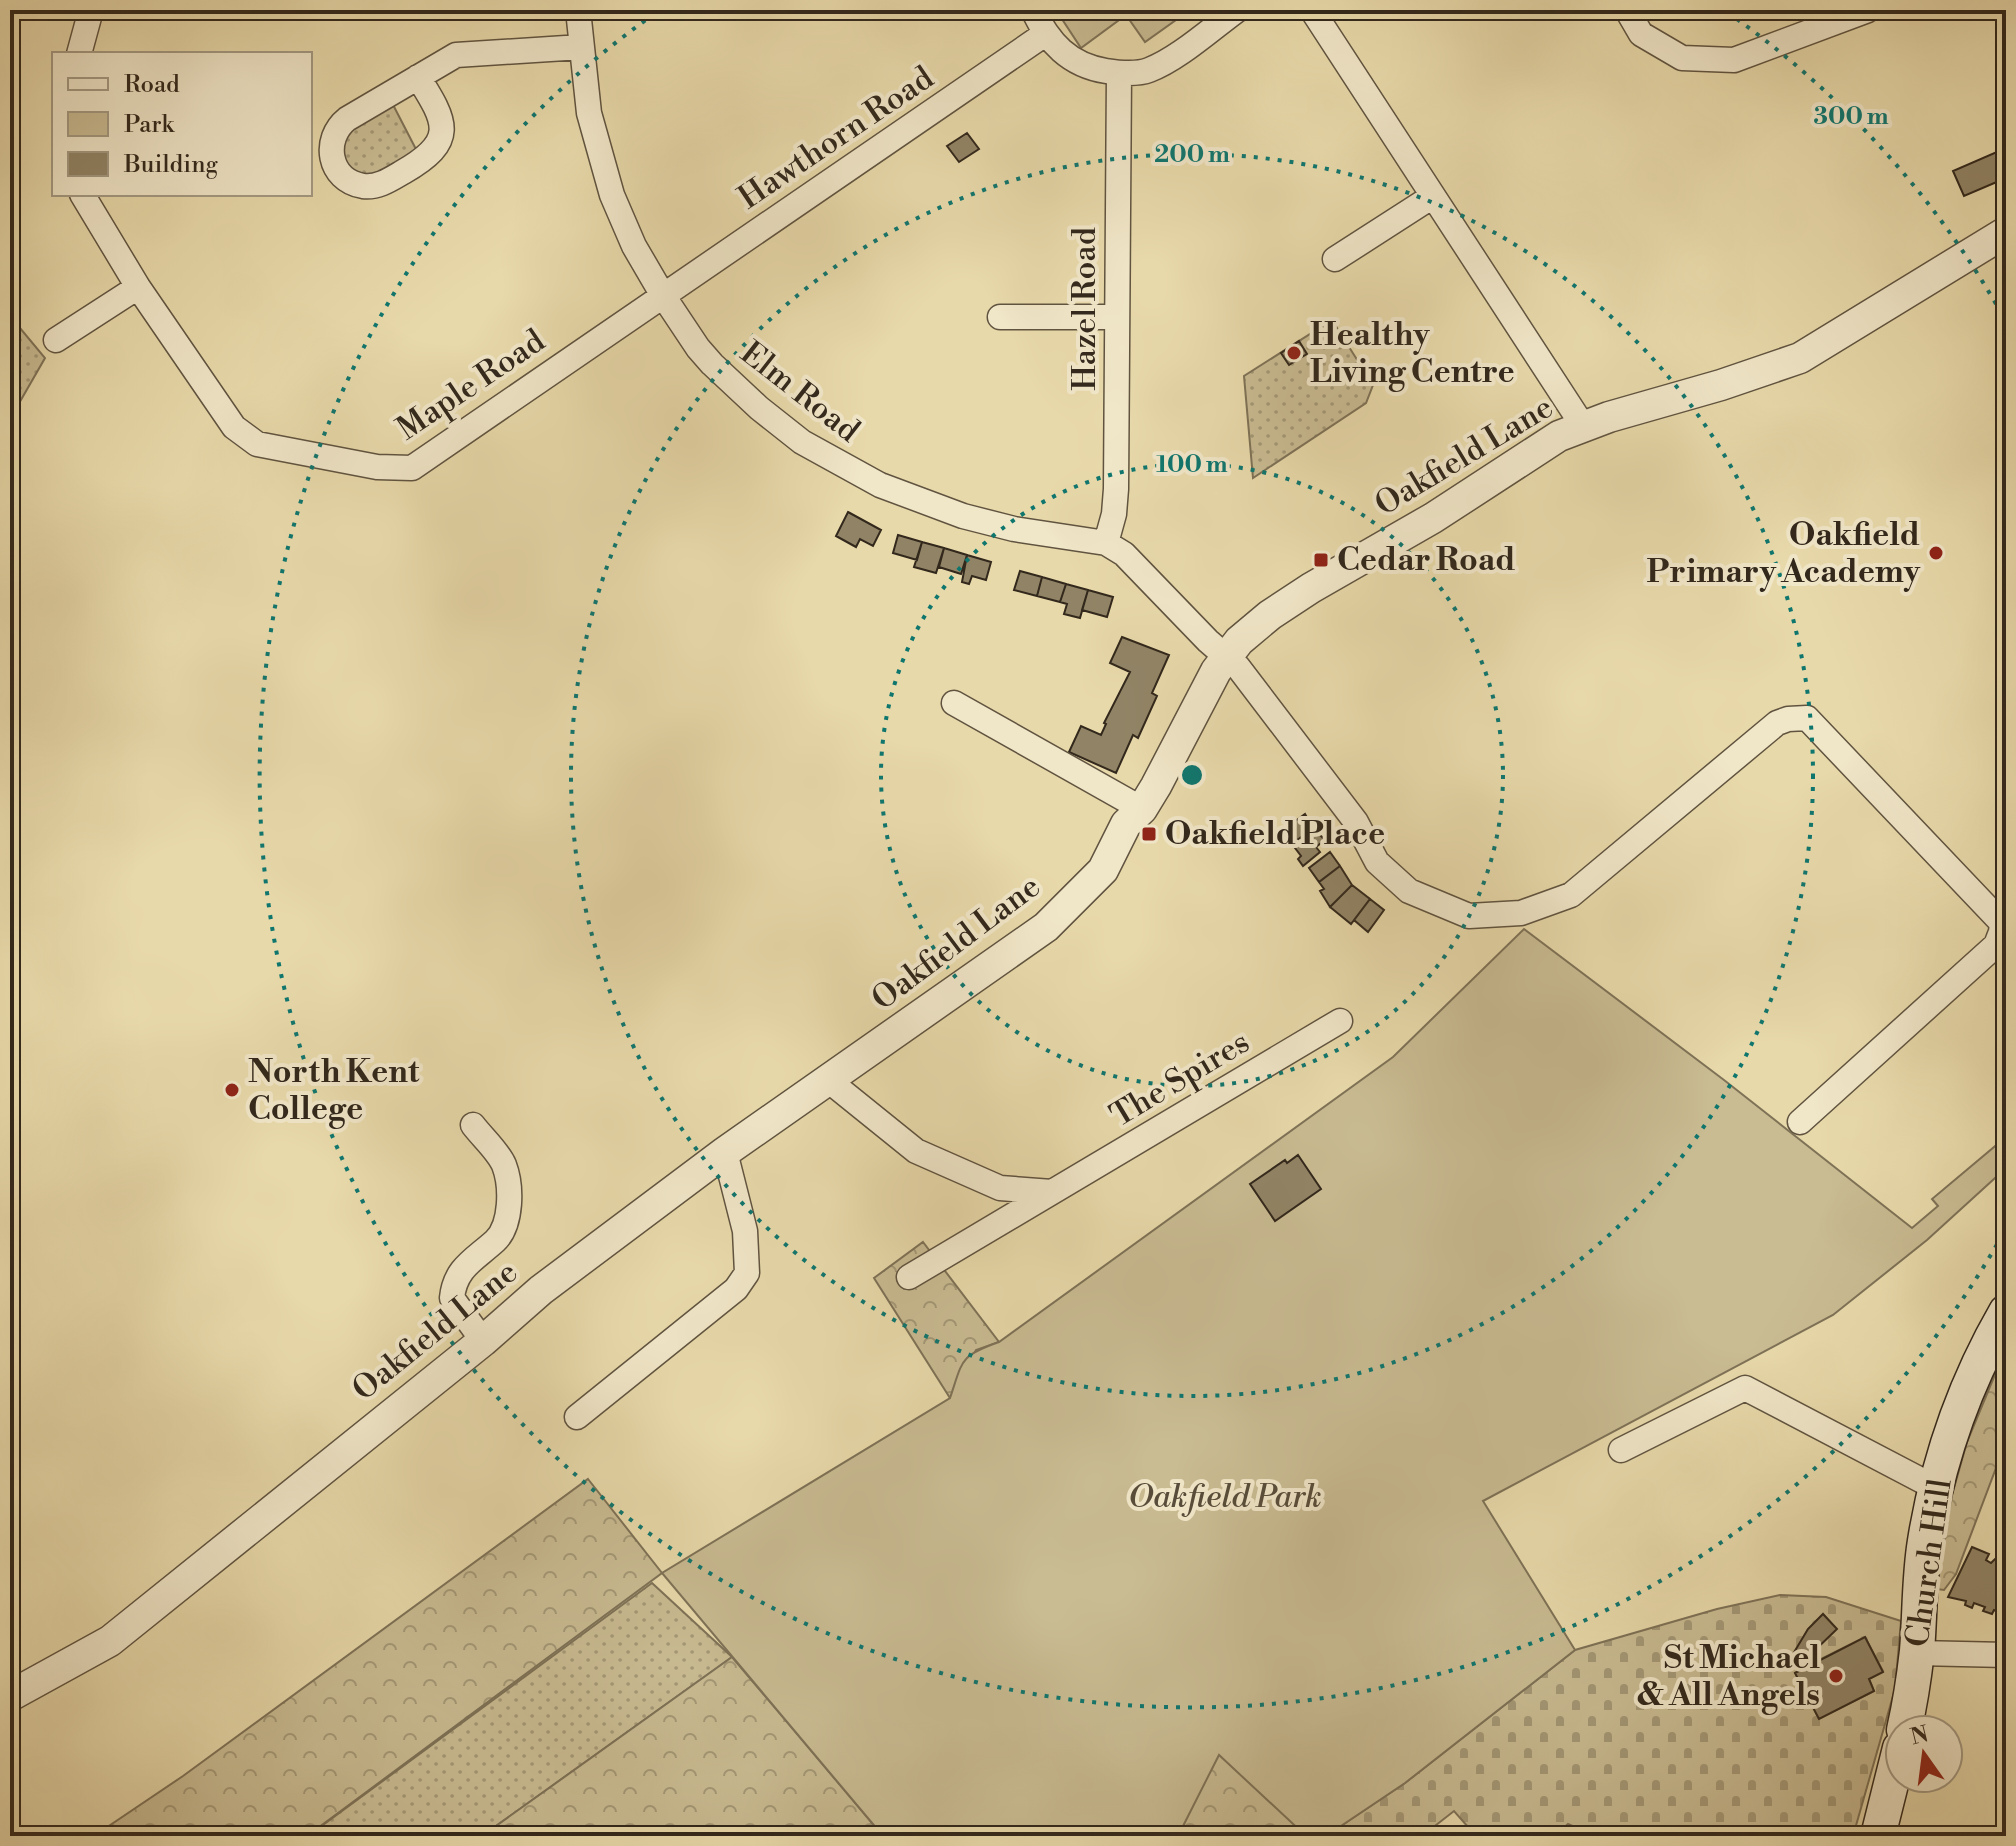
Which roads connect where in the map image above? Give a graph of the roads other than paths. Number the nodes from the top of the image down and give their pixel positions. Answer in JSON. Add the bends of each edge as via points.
{"nodes":[{"id":1,"x":91,"y":10,"type":"edge"},
{"id":2,"x":578,"y":10,"type":"edge"},
{"id":3,"x":1033,"y":10,"type":"edge"},
{"id":4,"x":1237,"y":10,"type":"edge"},
{"id":5,"x":1312,"y":10,"type":"edge"},
{"id":6,"x":1627,"y":10,"type":"edge"},
{"id":7,"x":1868,"y":10,"type":"edge"},
{"id":8,"x":1045,"y":34,"type":"junction"},
{"id":9,"x":581,"y":47,"type":"junction"},
{"id":10,"x":80,"y":52,"type":"edge"},
{"id":11,"x":1119,"y":73,"type":"junction"},
{"id":12,"x":418,"y":77,"type":"junction"},
{"id":13,"x":83,"y":196,"type":"edge"},
{"id":14,"x":1433,"y":196,"type":"junction"},
{"id":15,"x":2006,"y":232,"type":"edge"},
{"id":16,"x":1335,"y":259,"type":"dead end"},
{"id":17,"x":138,"y":287,"type":"junction"},
{"id":18,"x":662,"y":294,"type":"junction"},
{"id":19,"x":1000,"y":317,"type":"dead end"},
{"id":20,"x":1116,"y":317,"type":"junction"},
{"id":21,"x":56,"y":340,"type":"dead end"},
{"id":22,"x":1583,"y":426,"type":"junction"},
{"id":23,"x":1106,"y":543,"type":"junction"},
{"id":24,"x":1226,"y":657,"type":"junction"},
{"id":25,"x":954,"y":703,"type":"dead end"},
{"id":26,"x":1142,"y":809,"type":"junction"},
{"id":27,"x":1340,"y":1021,"type":"dead end"},
{"id":28,"x":828,"y":1080,"type":"junction"},
{"id":29,"x":1800,"y":1122,"type":"dead end"},
{"id":30,"x":473,"y":1125,"type":"dead end"},
{"id":31,"x":725,"y":1152,"type":"junction"},
{"id":32,"x":1052,"y":1192,"type":"junction"},
{"id":33,"x":909,"y":1277,"type":"dead end"},
{"id":34,"x":2006,"y":1312,"type":"edge"},
{"id":35,"x":483,"y":1341,"type":"junction"},
{"id":36,"x":577,"y":1417,"type":"dead end"},
{"id":37,"x":1621,"y":1450,"type":"dead end"},
{"id":38,"x":1936,"y":1488,"type":"junction"},
{"id":39,"x":1917,"y":1653,"type":"junction"},
{"id":40,"x":2006,"y":1655,"type":"edge"},
{"id":41,"x":10,"y":1696,"type":"edge"},
{"id":42,"x":1907,"y":1714,"type":"edge"},
{"id":43,"x":1888,"y":1794,"type":"edge"},
{"id":44,"x":1878,"y":1836,"type":"edge"}],
"edges":[{"from":1,"to":10,"type":"street"},
{"from":2,"to":9,"type":"street","name":"Elm Road"},
{"from":3,"to":8,"type":"street"},
{"from":4,"to":11,"type":"street","via":[[1160,65]]},
{"from":5,"to":14,"type":"street"},
{"from":6,"to":7,"type":"street","via":[[1641,34],[1682,58],[1734,60]]},
{"from":8,"to":11,"type":"street","via":[[1071,60]]},
{"from":8,"to":18,"type":"street","name":"Hawthorn Road"},
{"from":9,"to":12,"type":"street","via":[[465,52]]},
{"from":9,"to":18,"type":"street","name":"Elm Road","via":[[591,121],[607,180],[629,235]]},
{"from":11,"to":20,"type":"street","name":"Hazel Road"},
{"from":12,"to":12,"type":"street","via":[[440,116],[437,146],[386,182],[351,182],[332,158],[338,127]]},
{"from":13,"to":17,"type":"street","name":"Maple Road"},
{"from":14,"to":16,"type":"street"},
{"from":14,"to":22,"type":"street"},
{"from":15,"to":22,"type":"street","name":"Oakfield Lane","via":[[1800,358]]},
{"from":17,"to":18,"type":"street","name":"Maple Road","via":[[234,427],[257,444],[377,467],[412,468]]},
{"from":17,"to":21,"type":"street"},
{"from":18,"to":23,"type":"street","name":"Elm Road","via":[[698,348],[738,391],[802,442],[844,467],[963,516]]},
{"from":19,"to":20,"type":"street"},
{"from":20,"to":23,"type":"street","name":"Hazel Road","via":[[1116,489]]},
{"from":22,"to":24,"type":"street","name":"Oakfield Lane","via":[[1543,445],[1433,518],[1287,602]]},
{"from":23,"to":24,"type":"street","name":"Elm Road","via":[[1133,562]]},
{"from":24,"to":26,"type":"street","name":"Oakfield Lane"},
{"from":24,"to":29,"type":"street","name":"Elm Road","via":[[1356,822],[1377,862],[1409,891],[1469,916],[1521,913],[1571,895],[1777,723],[1807,718],[2002,923],[1996,945]]},
{"from":25,"to":26,"type":"street"},
{"from":26,"to":28,"type":"street","name":"Oakfield Lane","via":[[1126,824],[1103,870],[1046,927]]},
{"from":27,"to":32,"type":"street","name":"The Spires"},
{"from":28,"to":31,"type":"street","name":"Oakfield Lane"},
{"from":28,"to":32,"type":"street","via":[[916,1151],[1000,1188]]},
{"from":30,"to":35,"type":"street","via":[[503,1164],[510,1211],[499,1238],[453,1282],[452,1298]]},
{"from":31,"to":35,"type":"street","name":"Oakfield Lane","via":[[541,1290]]},
{"from":31,"to":36,"type":"street","via":[[745,1231],[747,1273],[736,1289]]},
{"from":32,"to":33,"type":"street","name":"The Spires"},
{"from":34,"to":38,"type":"main road","name":"Church Hill","via":[[1964,1398]]},
{"from":35,"to":41,"type":"street","name":"Oakfield Lane","via":[[110,1641]]},
{"from":37,"to":38,"type":"street","via":[[1745,1388]]},
{"from":38,"to":39,"type":"main road","name":"Church Hill","via":[[1924,1543]]},
{"from":39,"to":40,"type":"street"},
{"from":39,"to":42,"type":"main road","name":"Church Hill"},
{"from":43,"to":44,"type":"main road"}]}
